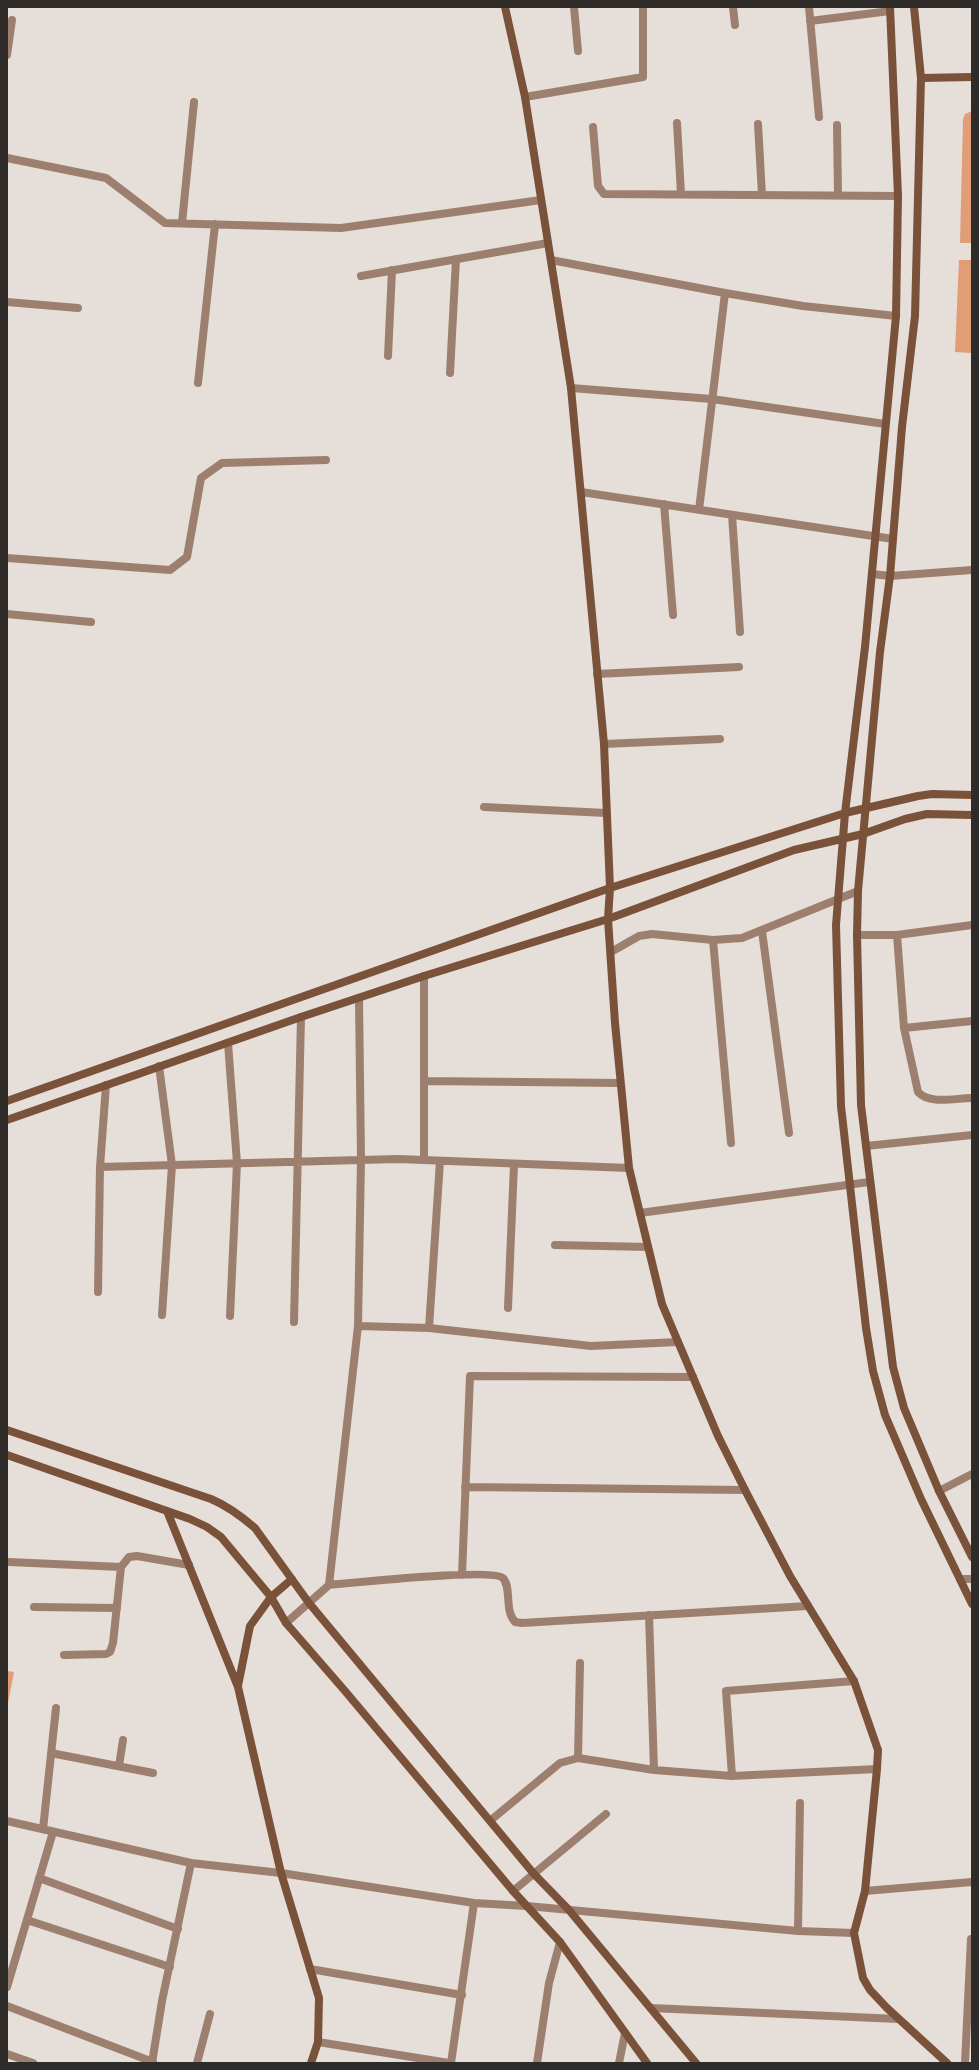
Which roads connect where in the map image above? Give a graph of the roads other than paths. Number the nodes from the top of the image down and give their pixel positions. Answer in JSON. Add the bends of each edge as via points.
{"nodes":[{"id":1,"x":505,"y":7,"type":"edge"},
{"id":2,"x":574,"y":7,"type":"edge"},
{"id":3,"x":643,"y":7,"type":"edge"},
{"id":4,"x":733,"y":7,"type":"edge"},
{"id":5,"x":809,"y":7,"type":"edge"},
{"id":6,"x":914,"y":7,"type":"edge"},
{"id":7,"x":890,"y":9,"type":"edge"},
{"id":8,"x":12,"y":20,"type":"dead end"},
{"id":9,"x":810,"y":21,"type":"junction"},
{"id":10,"x":735,"y":25,"type":"dead end"},
{"id":11,"x":578,"y":51,"type":"dead end"},
{"id":12,"x":7,"y":55,"type":"edge"},
{"id":13,"x":972,"y":77,"type":"edge"},
{"id":14,"x":921,"y":78,"type":"junction"},
{"id":15,"x":525,"y":97,"type":"junction"},
{"id":16,"x":194,"y":102,"type":"dead end"},
{"id":17,"x":819,"y":117,"type":"dead end"},
{"id":18,"x":676,"y":123,"type":"dead end"},
{"id":19,"x":758,"y":124,"type":"dead end"},
{"id":20,"x":837,"y":124,"type":"dead end"},
{"id":21,"x":593,"y":127,"type":"dead end"},
{"id":22,"x":7,"y":158,"type":"edge"},
{"id":23,"x":681,"y":194,"type":"junction"},
{"id":24,"x":762,"y":194,"type":"junction"},
{"id":25,"x":838,"y":195,"type":"junction"},
{"id":26,"x":898,"y":196,"type":"junction"},
{"id":27,"x":541,"y":200,"type":"junction"},
{"id":28,"x":182,"y":223,"type":"junction"},
{"id":29,"x":214,"y":224,"type":"junction"},
{"id":30,"x":548,"y":243,"type":"junction"},
{"id":31,"x":456,"y":259,"type":"junction"},
{"id":32,"x":551,"y":260,"type":"junction"},
{"id":33,"x":392,"y":270,"type":"junction"},
{"id":34,"x":362,"y":276,"type":"dead end"},
{"id":35,"x":725,"y":293,"type":"junction"},
{"id":36,"x":7,"y":302,"type":"edge"},
{"id":37,"x":78,"y":308,"type":"dead end"},
{"id":38,"x":896,"y":316,"type":"junction"},
{"id":39,"x":388,"y":356,"type":"dead end"},
{"id":40,"x":450,"y":373,"type":"dead end"},
{"id":41,"x":198,"y":383,"type":"dead end"},
{"id":42,"x":571,"y":388,"type":"junction"},
{"id":43,"x":712,"y":399,"type":"junction"},
{"id":44,"x":886,"y":424,"type":"junction"},
{"id":45,"x":326,"y":460,"type":"dead end"},
{"id":46,"x":581,"y":492,"type":"junction"},
{"id":47,"x":664,"y":504,"type":"junction"},
{"id":48,"x":699,"y":510,"type":"junction"},
{"id":49,"x":732,"y":515,"type":"junction"},
{"id":50,"x":875,"y":536,"type":"junction"},
{"id":51,"x":893,"y":539,"type":"junction"},
{"id":52,"x":7,"y":558,"type":"edge"},
{"id":53,"x":972,"y":570,"type":"edge"},
{"id":54,"x":872,"y":574,"type":"junction"},
{"id":55,"x":890,"y":576,"type":"junction"},
{"id":56,"x":7,"y":614,"type":"edge"},
{"id":57,"x":673,"y":614,"type":"dead end"},
{"id":58,"x":91,"y":622,"type":"dead end"},
{"id":59,"x":740,"y":632,"type":"dead end"},
{"id":60,"x":739,"y":667,"type":"dead end"},
{"id":61,"x":597,"y":674,"type":"junction"},
{"id":62,"x":720,"y":739,"type":"dead end"},
{"id":63,"x":604,"y":744,"type":"junction"},
{"id":64,"x":972,"y":795,"type":"edge"},
{"id":65,"x":484,"y":807,"type":"dead end"},
{"id":66,"x":867,"y":809,"type":"junction"},
{"id":67,"x":606,"y":813,"type":"junction"},
{"id":68,"x":845,"y":813,"type":"junction"},
{"id":69,"x":972,"y":815,"type":"edge"},
{"id":70,"x":863,"y":834,"type":"junction"},
{"id":71,"x":843,"y":838,"type":"junction"},
{"id":72,"x":610,"y":888,"type":"junction"},
{"id":73,"x":858,"y":891,"type":"junction"},
{"id":74,"x":838,"y":899,"type":"junction"},
{"id":75,"x":608,"y":919,"type":"junction"},
{"id":76,"x":972,"y":925,"type":"edge"},
{"id":77,"x":762,"y":931,"type":"junction"},
{"id":78,"x":857,"y":934,"type":"junction"},
{"id":79,"x":897,"y":935,"type":"junction"},
{"id":80,"x":713,"y":940,"type":"junction"},
{"id":81,"x":611,"y":952,"type":"junction"},
{"id":82,"x":424,"y":976,"type":"junction"},
{"id":83,"x":359,"y":998,"type":"junction"},
{"id":84,"x":302,"y":1017,"type":"junction"},
{"id":85,"x":972,"y":1021,"type":"edge"},
{"id":86,"x":904,"y":1028,"type":"junction"},
{"id":87,"x":228,"y":1043,"type":"junction"},
{"id":88,"x":159,"y":1066,"type":"junction"},
{"id":89,"x":424,"y":1081,"type":"junction"},
{"id":90,"x":620,"y":1084,"type":"junction"},
{"id":91,"x":106,"y":1085,"type":"junction"},
{"id":92,"x":972,"y":1098,"type":"edge"},
{"id":93,"x":7,"y":1101,"type":"edge"},
{"id":94,"x":7,"y":1120,"type":"edge"},
{"id":95,"x":789,"y":1133,"type":"dead end"},
{"id":96,"x":972,"y":1135,"type":"edge"},
{"id":97,"x":732,"y":1143,"type":"dead end"},
{"id":98,"x":866,"y":1146,"type":"junction"},
{"id":99,"x":361,"y":1160,"type":"junction"},
{"id":100,"x":424,"y":1160,"type":"junction"},
{"id":101,"x":440,"y":1161,"type":"junction"},
{"id":102,"x":299,"y":1162,"type":"junction"},
{"id":103,"x":237,"y":1163,"type":"junction"},
{"id":104,"x":514,"y":1164,"type":"junction"},
{"id":105,"x":172,"y":1165,"type":"junction"},
{"id":106,"x":100,"y":1167,"type":"junction"},
{"id":107,"x":629,"y":1168,"type":"junction"},
{"id":108,"x":869,"y":1182,"type":"junction"},
{"id":109,"x":849,"y":1185,"type":"junction"},
{"id":110,"x":640,"y":1213,"type":"junction"},
{"id":111,"x":555,"y":1245,"type":"dead end"},
{"id":112,"x":648,"y":1247,"type":"junction"},
{"id":113,"x":98,"y":1292,"type":"dead end"},
{"id":114,"x":508,"y":1308,"type":"dead end"},
{"id":115,"x":162,"y":1315,"type":"dead end"},
{"id":116,"x":230,"y":1316,"type":"dead end"},
{"id":117,"x":294,"y":1322,"type":"dead end"},
{"id":118,"x":358,"y":1326,"type":"junction"},
{"id":119,"x":429,"y":1328,"type":"junction"},
{"id":120,"x":678,"y":1342,"type":"junction"},
{"id":121,"x":693,"y":1377,"type":"junction"},
{"id":122,"x":7,"y":1430,"type":"edge"},
{"id":123,"x":7,"y":1456,"type":"edge"},
{"id":124,"x":972,"y":1474,"type":"edge"},
{"id":125,"x":465,"y":1487,"type":"junction"},
{"id":126,"x":745,"y":1490,"type":"junction"},
{"id":127,"x":939,"y":1491,"type":"junction"},
{"id":128,"x":168,"y":1511,"type":"junction"},
{"id":129,"x":972,"y":1557,"type":"edge"},
{"id":130,"x":9,"y":1562,"type":"dead end"},
{"id":131,"x":189,"y":1565,"type":"junction"},
{"id":132,"x":122,"y":1567,"type":"junction"},
{"id":133,"x":462,"y":1575,"type":"junction"},
{"id":134,"x":292,"y":1579,"type":"junction"},
{"id":135,"x":960,"y":1579,"type":"junction"},
{"id":136,"x":972,"y":1579,"type":"edge"},
{"id":137,"x":329,"y":1585,"type":"junction"},
{"id":138,"x":271,"y":1597,"type":"junction"},
{"id":139,"x":309,"y":1603,"type":"junction"},
{"id":140,"x":972,"y":1604,"type":"edge"},
{"id":141,"x":808,"y":1606,"type":"junction"},
{"id":142,"x":34,"y":1608,"type":"dead end"},
{"id":143,"x":117,"y":1608,"type":"junction"},
{"id":144,"x":648,"y":1615,"type":"junction"},
{"id":145,"x":286,"y":1623,"type":"junction"},
{"id":146,"x":64,"y":1655,"type":"dead end"},
{"id":147,"x":580,"y":1663,"type":"dead end"},
{"id":148,"x":854,"y":1681,"type":"junction"},
{"id":149,"x":238,"y":1687,"type":"junction"},
{"id":150,"x":56,"y":1708,"type":"dead end"},
{"id":151,"x":123,"y":1740,"type":"dead end"},
{"id":152,"x":51,"y":1753,"type":"junction"},
{"id":153,"x":578,"y":1758,"type":"junction"},
{"id":154,"x":118,"y":1766,"type":"junction"},
{"id":155,"x":878,"y":1769,"type":"junction"},
{"id":156,"x":654,"y":1770,"type":"junction"},
{"id":157,"x":153,"y":1773,"type":"dead end"},
{"id":158,"x":732,"y":1776,"type":"junction"},
{"id":159,"x":800,"y":1803,"type":"dead end"},
{"id":160,"x":606,"y":1814,"type":"dead end"},
{"id":161,"x":491,"y":1820,"type":"junction"},
{"id":162,"x":7,"y":1821,"type":"edge"},
{"id":163,"x":43,"y":1830,"type":"junction"},
{"id":164,"x":53,"y":1832,"type":"junction"},
{"id":165,"x":192,"y":1863,"type":"junction"},
{"id":166,"x":281,"y":1873,"type":"junction"},
{"id":167,"x":534,"y":1874,"type":"junction"},
{"id":168,"x":39,"y":1878,"type":"junction"},
{"id":169,"x":972,"y":1882,"type":"edge"},
{"id":170,"x":865,"y":1890,"type":"junction"},
{"id":171,"x":513,"y":1891,"type":"junction"},
{"id":172,"x":474,"y":1903,"type":"junction"},
{"id":173,"x":527,"y":1906,"type":"junction"},
{"id":174,"x":569,"y":1910,"type":"junction"},
{"id":175,"x":27,"y":1920,"type":"junction"},
{"id":176,"x":178,"y":1929,"type":"junction"},
{"id":177,"x":798,"y":1931,"type":"junction"},
{"id":178,"x":854,"y":1933,"type":"junction"},
{"id":179,"x":971,"y":1939,"type":"edge"},
{"id":180,"x":560,"y":1942,"type":"junction"},
{"id":181,"x":170,"y":1967,"type":"junction"},
{"id":182,"x":310,"y":1969,"type":"junction"},
{"id":183,"x":7,"y":1987,"type":"edge"},
{"id":184,"x":462,"y":1995,"type":"junction"},
{"id":185,"x":7,"y":2006,"type":"edge"},
{"id":186,"x":651,"y":2008,"type":"junction"},
{"id":187,"x":210,"y":2014,"type":"dead end"},
{"id":188,"x":898,"y":2019,"type":"junction"},
{"id":189,"x":625,"y":2033,"type":"junction"},
{"id":190,"x":318,"y":2042,"type":"junction"},
{"id":191,"x":7,"y":2054,"type":"edge"},
{"id":192,"x":152,"y":2062,"type":"edge"},
{"id":193,"x":33,"y":2063,"type":"edge"},
{"id":194,"x":197,"y":2063,"type":"edge"},
{"id":195,"x":311,"y":2063,"type":"edge"},
{"id":196,"x":450,"y":2063,"type":"edge"},
{"id":197,"x":537,"y":2063,"type":"edge"},
{"id":198,"x":619,"y":2063,"type":"edge"},
{"id":199,"x":647,"y":2063,"type":"edge"},
{"id":200,"x":696,"y":2063,"type":"edge"},
{"id":201,"x":947,"y":2063,"type":"edge"},
{"id":202,"x":965,"y":2063,"type":"edge"}],
"edges":[{"from":1,"to":15,"type":"street"},
{"from":2,"to":11,"type":"street"},
{"from":3,"to":15,"type":"street","via":[[643,77]]},
{"from":4,"to":10,"type":"street"},
{"from":5,"to":9,"type":"street"},
{"from":6,"to":14,"type":"street"},
{"from":7,"to":9,"type":"street"},
{"from":7,"to":26,"type":"street"},
{"from":8,"to":12,"type":"street"},
{"from":9,"to":17,"type":"street"},
{"from":13,"to":14,"type":"street"},
{"from":14,"to":51,"type":"street","via":[[915,316],[902,427]]},
{"from":15,"to":27,"type":"street"},
{"from":16,"to":28,"type":"street"},
{"from":18,"to":23,"type":"street"},
{"from":19,"to":24,"type":"street"},
{"from":20,"to":25,"type":"street"},
{"from":21,"to":23,"type":"street","via":[[598,186],[604,194]]},
{"from":22,"to":28,"type":"street","via":[[106,178],[165,223]]},
{"from":23,"to":24,"type":"street"},
{"from":24,"to":25,"type":"street"},
{"from":25,"to":26,"type":"street"},
{"from":26,"to":38,"type":"street"},
{"from":27,"to":29,"type":"street","via":[[341,228]]},
{"from":27,"to":30,"type":"street"},
{"from":28,"to":29,"type":"street"},
{"from":29,"to":41,"type":"street"},
{"from":30,"to":31,"type":"street"},
{"from":30,"to":32,"type":"street"},
{"from":31,"to":33,"type":"street"},
{"from":31,"to":40,"type":"street"},
{"from":32,"to":35,"type":"street"},
{"from":32,"to":42,"type":"street"},
{"from":33,"to":34,"type":"street"},
{"from":33,"to":39,"type":"street"},
{"from":35,"to":38,"type":"street","via":[[803,306]]},
{"from":35,"to":43,"type":"street"},
{"from":36,"to":37,"type":"street"},
{"from":38,"to":44,"type":"street"},
{"from":42,"to":43,"type":"street"},
{"from":42,"to":46,"type":"street"},
{"from":43,"to":44,"type":"street"},
{"from":43,"to":48,"type":"street"},
{"from":44,"to":50,"type":"street"},
{"from":45,"to":52,"type":"street","via":[[222,463],[201,478],[187,557],[170,570]]},
{"from":46,"to":47,"type":"street"},
{"from":46,"to":61,"type":"street"},
{"from":47,"to":48,"type":"street"},
{"from":47,"to":57,"type":"street"},
{"from":48,"to":49,"type":"street"},
{"from":49,"to":50,"type":"street"},
{"from":49,"to":59,"type":"street"},
{"from":50,"to":51,"type":"street"},
{"from":50,"to":54,"type":"street"},
{"from":51,"to":55,"type":"street"},
{"from":53,"to":55,"type":"street"},
{"from":54,"to":55,"type":"street"},
{"from":54,"to":68,"type":"street"},
{"from":55,"to":66,"type":"street","via":[[880,652]]},
{"from":56,"to":58,"type":"street"},
{"from":60,"to":61,"type":"street"},
{"from":61,"to":63,"type":"street"},
{"from":62,"to":63,"type":"street"},
{"from":63,"to":67,"type":"street"},
{"from":64,"to":66,"type":"street","via":[[932,794]]},
{"from":65,"to":67,"type":"street"},
{"from":66,"to":68,"type":"street"},
{"from":66,"to":70,"type":"street"},
{"from":67,"to":72,"type":"street"},
{"from":68,"to":71,"type":"street"},
{"from":68,"to":72,"type":"street"},
{"from":69,"to":70,"type":"street","via":[[928,814]]},
{"from":70,"to":71,"type":"street"},
{"from":70,"to":73,"type":"street"},
{"from":71,"to":74,"type":"street"},
{"from":71,"to":75,"type":"street","via":[[794,850]]},
{"from":72,"to":75,"type":"street"},
{"from":72,"to":93,"type":"street"},
{"from":73,"to":74,"type":"street"},
{"from":73,"to":78,"type":"street"},
{"from":74,"to":77,"type":"street"},
{"from":74,"to":109,"type":"street","via":[[836,925],[841,1106]]},
{"from":75,"to":81,"type":"street"},
{"from":75,"to":82,"type":"street"},
{"from":76,"to":79,"type":"street"},
{"from":77,"to":80,"type":"street","via":[[730,940]]},
{"from":77,"to":95,"type":"street"},
{"from":78,"to":79,"type":"street"},
{"from":78,"to":98,"type":"street","via":[[861,1105]]},
{"from":79,"to":86,"type":"street"},
{"from":80,"to":81,"type":"street","via":[[652,934],[639,936]]},
{"from":80,"to":97,"type":"street"},
{"from":81,"to":90,"type":"street"},
{"from":82,"to":83,"type":"street"},
{"from":82,"to":89,"type":"street"},
{"from":83,"to":84,"type":"street"},
{"from":83,"to":99,"type":"street"},
{"from":84,"to":87,"type":"street"},
{"from":84,"to":102,"type":"street"},
{"from":85,"to":86,"type":"street"},
{"from":86,"to":92,"type":"street","via":[[918,1092],[924,1098],[933,1100]]},
{"from":87,"to":88,"type":"street"},
{"from":87,"to":103,"type":"street"},
{"from":88,"to":91,"type":"street"},
{"from":88,"to":105,"type":"street"},
{"from":89,"to":90,"type":"street"},
{"from":89,"to":100,"type":"street"},
{"from":90,"to":107,"type":"street"},
{"from":91,"to":94,"type":"street"},
{"from":91,"to":106,"type":"street"},
{"from":96,"to":98,"type":"street"},
{"from":98,"to":108,"type":"street"},
{"from":99,"to":100,"type":"street"},
{"from":99,"to":102,"type":"street"},
{"from":99,"to":118,"type":"street"},
{"from":100,"to":101,"type":"street"},
{"from":101,"to":104,"type":"street"},
{"from":101,"to":119,"type":"street"},
{"from":102,"to":103,"type":"street"},
{"from":102,"to":117,"type":"street"},
{"from":103,"to":105,"type":"street"},
{"from":103,"to":116,"type":"street"},
{"from":104,"to":107,"type":"street"},
{"from":104,"to":114,"type":"street"},
{"from":105,"to":106,"type":"street"},
{"from":105,"to":115,"type":"street"},
{"from":106,"to":113,"type":"street"},
{"from":107,"to":110,"type":"street"},
{"from":108,"to":109,"type":"street"},
{"from":108,"to":127,"type":"street","via":[[893,1367],[904,1408]]},
{"from":109,"to":110,"type":"street"},
{"from":109,"to":135,"type":"street","via":[[867,1335],[884,1415]]},
{"from":110,"to":112,"type":"street"},
{"from":111,"to":112,"type":"street"},
{"from":112,"to":120,"type":"street","via":[[662,1304]]},
{"from":118,"to":119,"type":"street"},
{"from":118,"to":137,"type":"street"},
{"from":119,"to":120,"type":"street","via":[[590,1346]]},
{"from":120,"to":121,"type":"street"},
{"from":121,"to":125,"type":"street","via":[[470,1376]]},
{"from":121,"to":126,"type":"street"},
{"from":122,"to":134,"type":"street","via":[[236,1511],[255,1528]]},
{"from":123,"to":128,"type":"street"},
{"from":124,"to":127,"type":"street"},
{"from":125,"to":126,"type":"street"},
{"from":125,"to":133,"type":"street"},
{"from":126,"to":141,"type":"street"},
{"from":127,"to":129,"type":"street"},
{"from":128,"to":131,"type":"street"},
{"from":128,"to":138,"type":"street","via":[[207,1527],[222,1537]]},
{"from":130,"to":132,"type":"street"},
{"from":131,"to":132,"type":"street","via":[[137,1556],[129,1557]]},
{"from":131,"to":149,"type":"street"},
{"from":132,"to":143,"type":"street"},
{"from":133,"to":137,"type":"street"},
{"from":133,"to":144,"type":"street","via":[[490,1574],[503,1578],[509,1613],[515,1622]]},
{"from":134,"to":138,"type":"street"},
{"from":134,"to":139,"type":"street"},
{"from":135,"to":136,"type":"street"},
{"from":135,"to":140,"type":"street"},
{"from":137,"to":139,"type":"street"},
{"from":138,"to":145,"type":"street"},
{"from":138,"to":149,"type":"street","via":[[250,1626]]},
{"from":139,"to":145,"type":"street"},
{"from":139,"to":161,"type":"street"},
{"from":141,"to":144,"type":"street"},
{"from":141,"to":148,"type":"street"},
{"from":142,"to":143,"type":"street"},
{"from":143,"to":146,"type":"street","via":[[110,1652]]},
{"from":144,"to":156,"type":"street"},
{"from":145,"to":171,"type":"street"},
{"from":147,"to":153,"type":"street"},
{"from":148,"to":155,"type":"street","via":[[878,1750]]},
{"from":148,"to":158,"type":"street","via":[[726,1691]]},
{"from":149,"to":166,"type":"street"},
{"from":150,"to":152,"type":"street"},
{"from":151,"to":154,"type":"street"},
{"from":152,"to":154,"type":"street"},
{"from":152,"to":163,"type":"street"},
{"from":153,"to":156,"type":"street"},
{"from":153,"to":161,"type":"street","via":[[560,1763]]},
{"from":154,"to":157,"type":"street"},
{"from":155,"to":158,"type":"street"},
{"from":155,"to":170,"type":"street"},
{"from":156,"to":158,"type":"street"},
{"from":159,"to":177,"type":"street"},
{"from":160,"to":167,"type":"street"},
{"from":161,"to":167,"type":"street"},
{"from":162,"to":163,"type":"street"},
{"from":163,"to":164,"type":"street"},
{"from":164,"to":165,"type":"street"},
{"from":164,"to":168,"type":"street"},
{"from":165,"to":166,"type":"street"},
{"from":165,"to":176,"type":"street"},
{"from":166,"to":172,"type":"street"},
{"from":166,"to":182,"type":"street"},
{"from":167,"to":171,"type":"street"},
{"from":167,"to":174,"type":"street"},
{"from":168,"to":175,"type":"street"},
{"from":168,"to":176,"type":"street"},
{"from":169,"to":170,"type":"street"},
{"from":170,"to":178,"type":"street"},
{"from":171,"to":173,"type":"street"},
{"from":172,"to":173,"type":"street"},
{"from":172,"to":184,"type":"street"},
{"from":173,"to":174,"type":"street"},
{"from":173,"to":180,"type":"street"},
{"from":174,"to":177,"type":"street"},
{"from":174,"to":186,"type":"street"},
{"from":175,"to":181,"type":"street"},
{"from":175,"to":183,"type":"street"},
{"from":176,"to":181,"type":"street"},
{"from":177,"to":178,"type":"street"},
{"from":178,"to":188,"type":"street","via":[[863,1978],[870,1990]]},
{"from":179,"to":202,"type":"street"},
{"from":180,"to":189,"type":"street"},
{"from":180,"to":197,"type":"street","via":[[549,1984]]},
{"from":181,"to":192,"type":"street"},
{"from":182,"to":184,"type":"street"},
{"from":182,"to":190,"type":"street","via":[[319,1998]]},
{"from":184,"to":196,"type":"street"},
{"from":185,"to":192,"type":"street"},
{"from":186,"to":188,"type":"street"},
{"from":186,"to":200,"type":"street"},
{"from":187,"to":194,"type":"street"},
{"from":188,"to":201,"type":"street"},
{"from":189,"to":198,"type":"street"},
{"from":189,"to":199,"type":"street"},
{"from":190,"to":195,"type":"street"},
{"from":190,"to":196,"type":"street"},
{"from":191,"to":193,"type":"street"}]}
